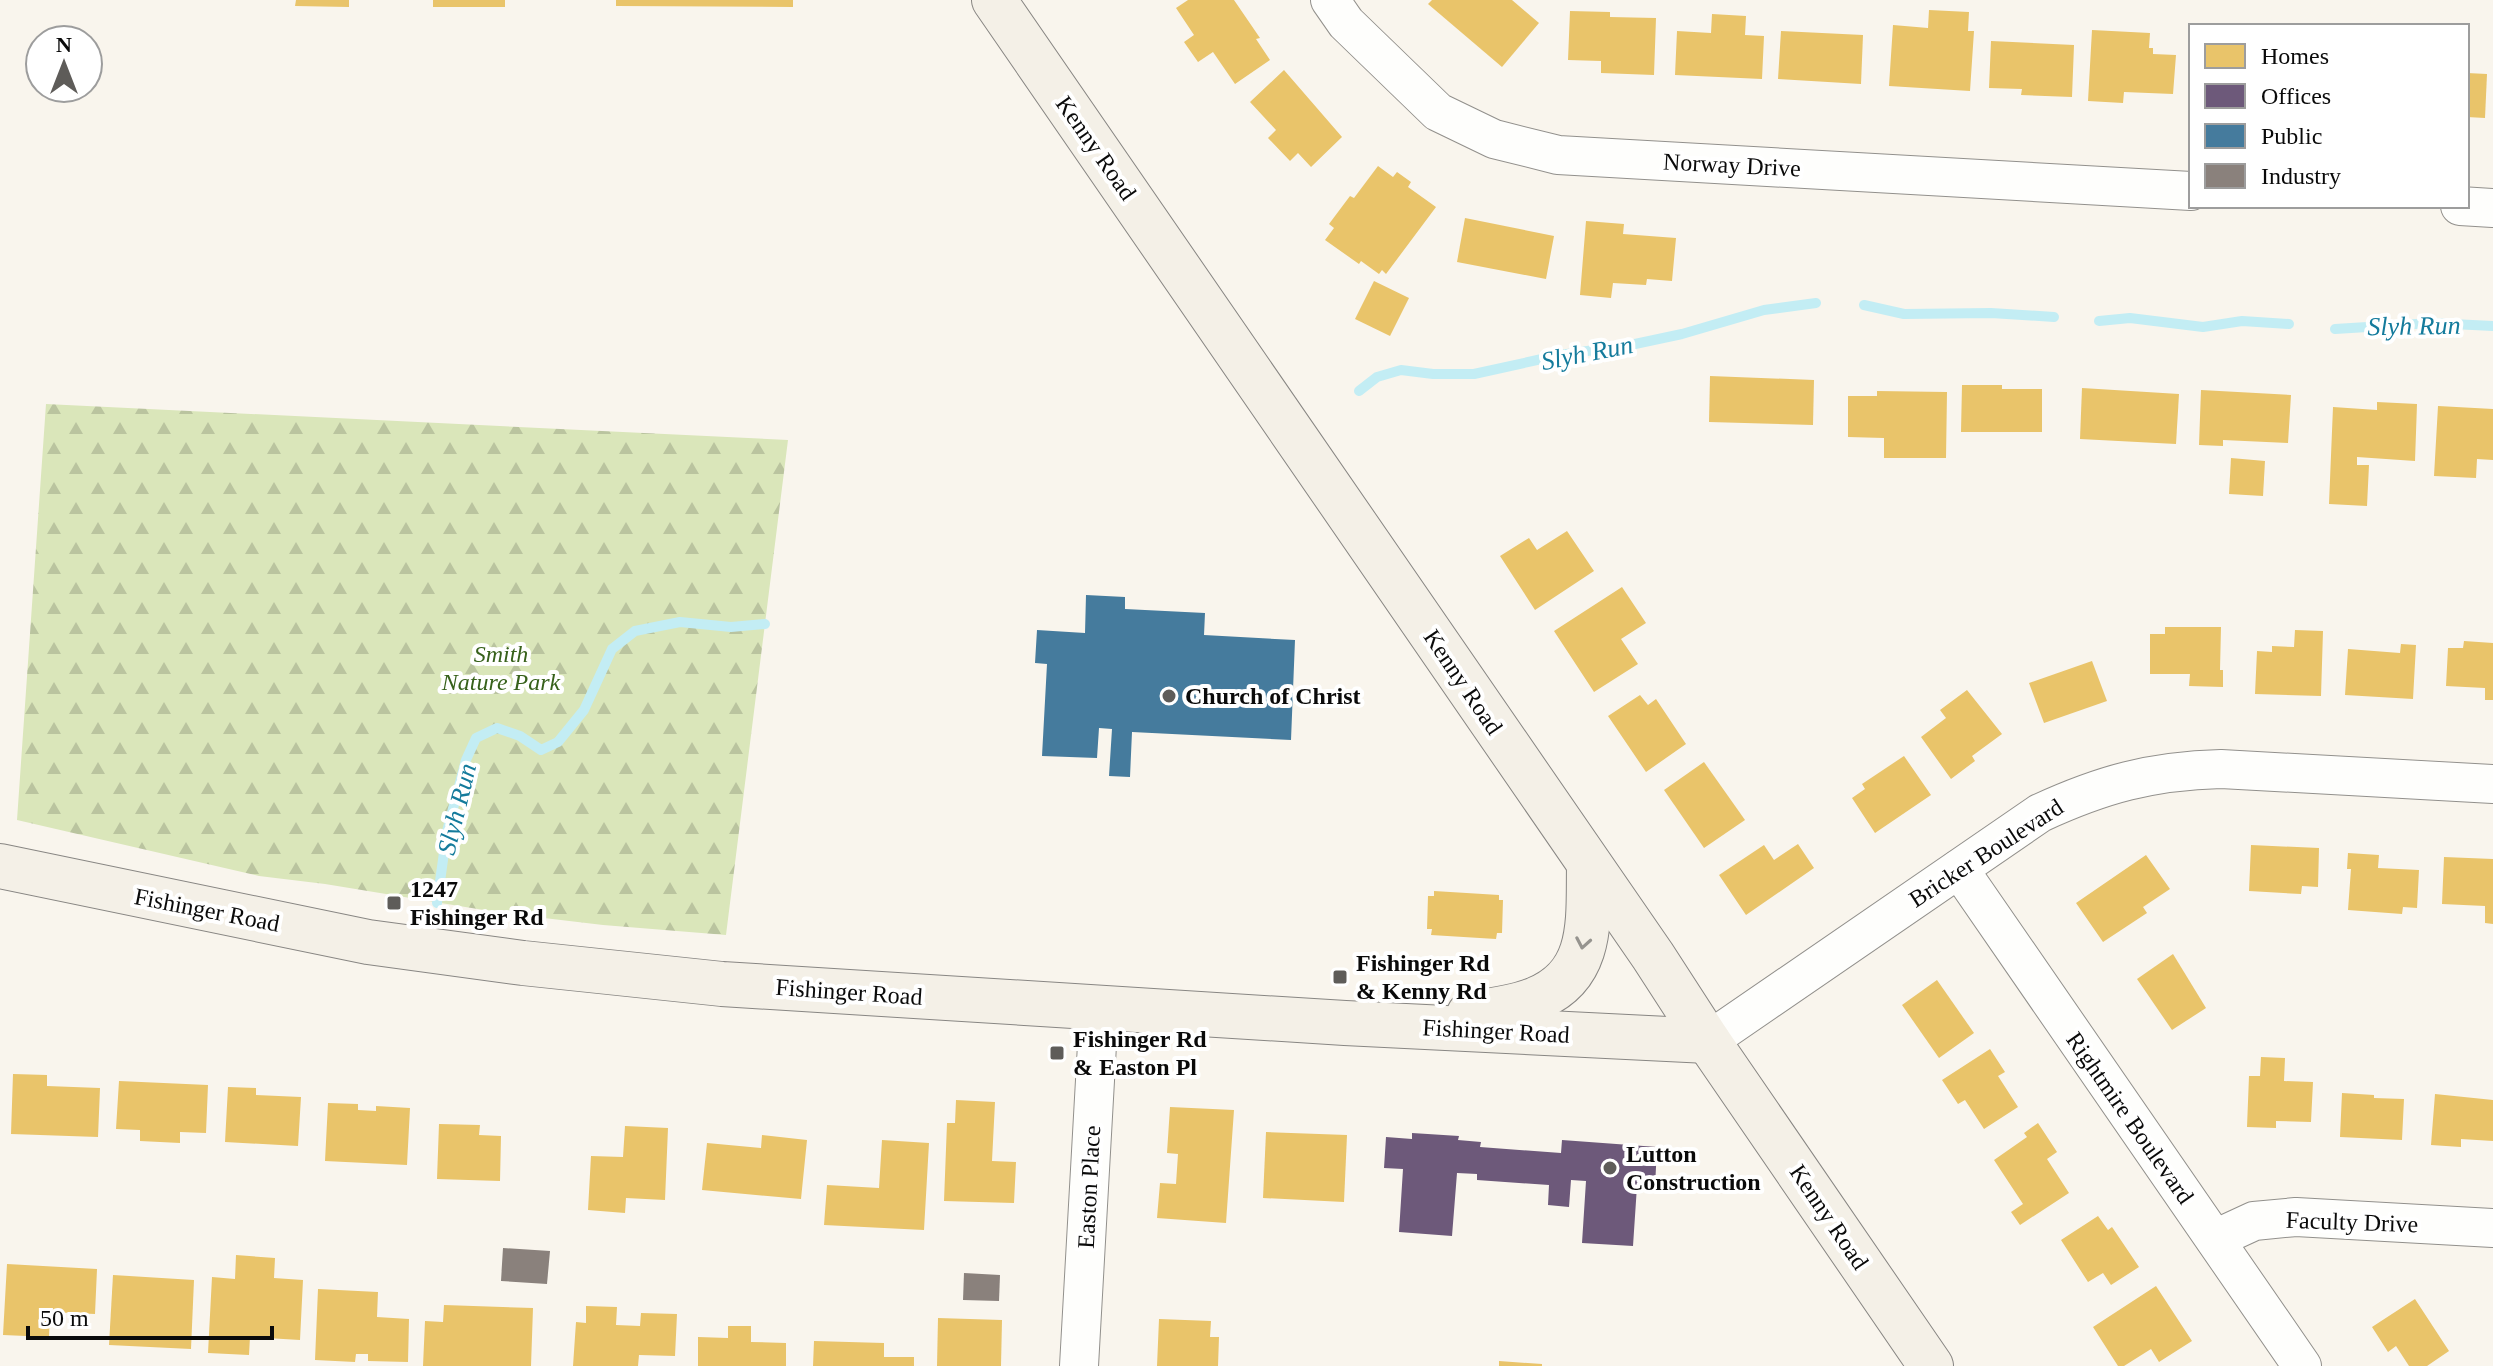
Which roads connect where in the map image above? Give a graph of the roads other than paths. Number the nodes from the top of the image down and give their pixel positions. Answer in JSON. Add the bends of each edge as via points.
{"nodes":[{"id":1,"x":994,"y":0,"type":"edge"},
{"id":2,"x":1330,"y":0,"type":"edge"},
{"id":3,"x":2189,"y":191,"type":"edge"},
{"id":4,"x":2469,"y":207,"type":"edge"},
{"id":5,"x":2493,"y":208,"type":"edge"},
{"id":6,"x":2493,"y":784,"type":"edge"},
{"id":7,"x":1589,"y":865,"type":"junction"},
{"id":8,"x":0,"y":866,"type":"edge"},
{"id":9,"x":1959,"y":869,"type":"junction"},
{"id":10,"x":1099,"y":1009,"type":"junction"},
{"id":11,"x":1410,"y":1027,"type":"junction"},
{"id":12,"x":1708,"y":1041,"type":"junction"},
{"id":13,"x":2493,"y":1228,"type":"edge"},
{"id":14,"x":2215,"y":1239,"type":"junction"},
{"id":15,"x":1079,"y":1366,"type":"edge"},
{"id":16,"x":1931,"y":1366,"type":"edge"},
{"id":17,"x":2302,"y":1366,"type":"edge"}],
"edges":[{"from":1,"to":7,"type":"main road","name":"Kenny Road"},
{"from":2,"to":3,"type":"street","name":"Norway Drive","via":[[1346,23],[1438,112],[1494,139],[1558,155]]},
{"from":4,"to":5,"type":"street"},
{"from":6,"to":9,"type":"street","name":"Bricker Boulevard","via":[[2176,770],[2131,778],[2053,806]]},
{"from":7,"to":11,"type":"main road","one_way":true,"via":[[1584,946],[1579,964],[1558,988],[1533,1001]]},
{"from":7,"to":12,"type":"main road","name":"Kenny Road"},
{"from":8,"to":10,"type":"main road","name":"Fishinger Road","via":[[368,942],[523,963],[722,984]]},
{"from":9,"to":12,"type":"street","name":"Bricker Boulevard"},
{"from":9,"to":14,"type":"street","name":"Rightmire Boulevard"},
{"from":10,"to":11,"type":"main road","name":"Fishinger Road"},
{"from":10,"to":15,"type":"street","name":"Easton Place"},
{"from":11,"to":12,"type":"main road","name":"Fishinger Road"},
{"from":12,"to":16,"type":"main road","name":"Kenny Road"},
{"from":13,"to":14,"type":"street","name":"Faculty Drive","via":[[2296,1217],[2254,1221]]},
{"from":14,"to":17,"type":"street","name":"Rightmire Boulevard"}]}
